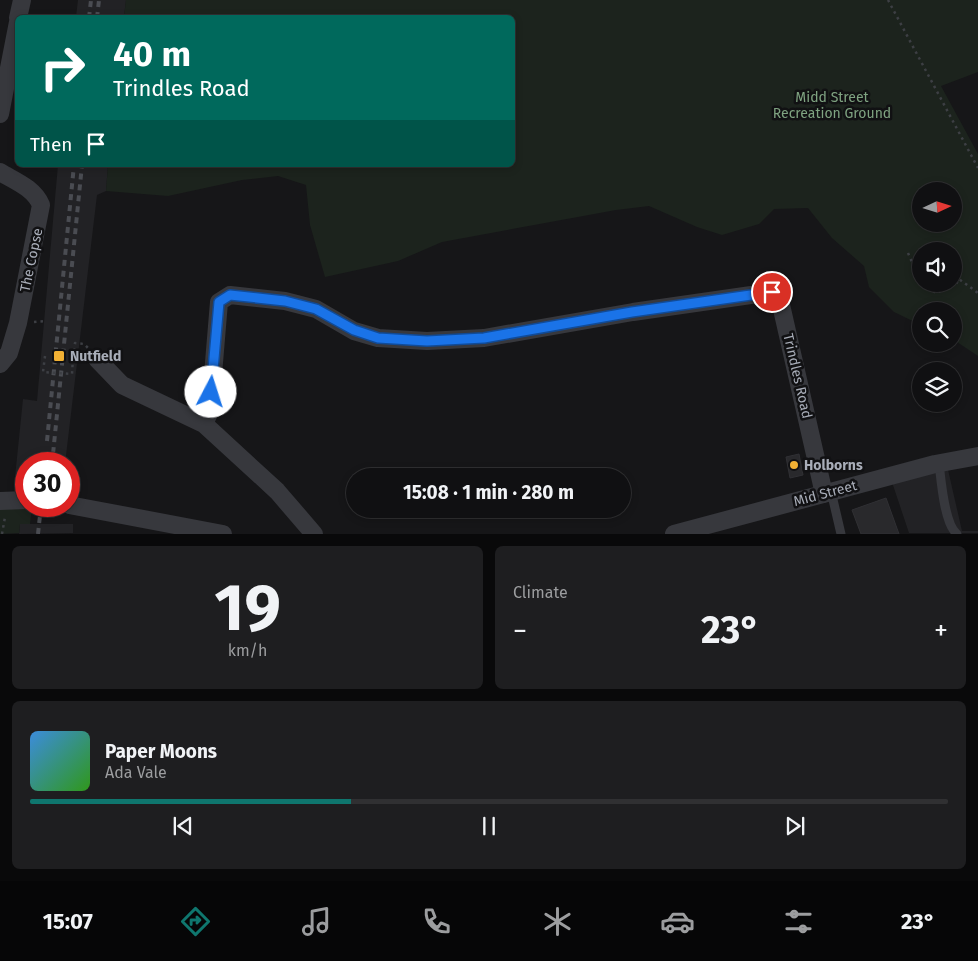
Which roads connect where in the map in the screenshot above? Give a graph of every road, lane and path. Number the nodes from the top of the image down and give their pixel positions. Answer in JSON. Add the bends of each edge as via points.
{"nodes":[{"id":1,"x":22,"y":0,"type":"edge"},
{"id":2,"x":888,"y":0,"type":"edge"},
{"id":3,"x":19,"y":15,"type":"edge"},
{"id":4,"x":15,"y":37,"type":"edge"},
{"id":5,"x":0,"y":114,"type":"edge"},
{"id":6,"x":978,"y":168,"type":"edge"},
{"id":7,"x":0,"y":172,"type":"edge"},
{"id":8,"x":908,"y":253,"type":"dead end"},
{"id":9,"x":912,"y":264,"type":"edge"},
{"id":10,"x":962,"y":281,"type":"edge"},
{"id":11,"x":978,"y":293,"type":"edge"},
{"id":12,"x":45,"y":356,"type":"dead end"},
{"id":13,"x":73,"y":357,"type":"dead end"},
{"id":14,"x":97,"y":359,"type":"dead end"},
{"id":15,"x":0,"y":364,"type":"edge"},
{"id":16,"x":204,"y":424,"type":"junction"},
{"id":17,"x":978,"y":456,"type":"edge"},
{"id":18,"x":939,"y":463,"type":"junction"},
{"id":19,"x":828,"y":493,"type":"junction"},
{"id":20,"x":15,"y":500,"type":"edge"},
{"id":21,"x":0,"y":501,"type":"edge"},
{"id":22,"x":80,"y":507,"type":"edge"},
{"id":23,"x":223,"y":534,"type":"edge"},
{"id":24,"x":314,"y":534,"type":"edge"},
{"id":25,"x":674,"y":534,"type":"edge"},
{"id":26,"x":841,"y":534,"type":"edge"},
{"id":27,"x":957,"y":534,"type":"edge"}],
"edges":[{"from":1,"to":3,"type":"street"},
{"from":2,"to":6,"type":"path"},
{"from":4,"to":5,"type":"street"},
{"from":7,"to":15,"type":"street","name":"The Copse","via":[[32,191],[41,205],[18,323],[9,353]]},
{"from":8,"to":9,"type":"path"},
{"from":10,"to":11,"type":"path"},
{"from":12,"to":13,"type":"path","bridge":true,"via":[[43,372],[72,374]]},
{"from":14,"to":16,"type":"street","via":[[122,385]]},
{"from":16,"to":19,"type":"street","name":"Trindles Road","via":[[210,411],[219,302],[230,295],[285,301],[316,309],[354,330],[378,338],[427,341],[484,338],[772,292],[779,296]]},
{"from":16,"to":24,"type":"street","via":[[277,491]]},
{"from":17,"to":18,"type":"street","name":"Mid Street"},
{"from":18,"to":19,"type":"street","name":"Mid Street"},
{"from":18,"to":27,"type":"lane","via":[[944,501]]},
{"from":19,"to":25,"type":"street","name":"Mid Street"},
{"from":19,"to":26,"type":"lane"},
{"from":20,"to":21,"type":"street"},
{"from":22,"to":23,"type":"street"}]}
